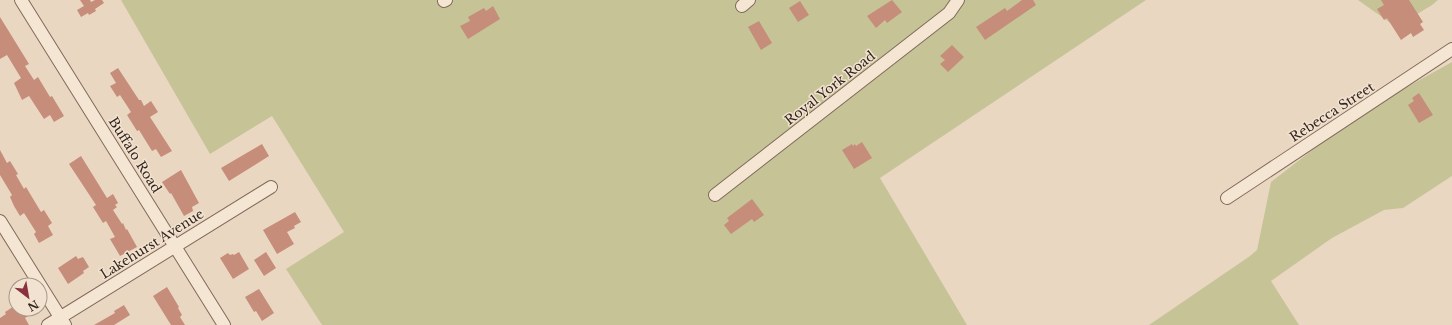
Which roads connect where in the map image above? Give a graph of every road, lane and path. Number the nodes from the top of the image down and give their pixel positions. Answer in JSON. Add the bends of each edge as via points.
{"nodes":[{"id":1,"x":21,"y":0,"type":"edge"},
{"id":2,"x":958,"y":0,"type":"edge"},
{"id":3,"x":1452,"y":49,"type":"edge"},
{"id":4,"x":271,"y":187,"type":"dead end"},
{"id":5,"x":715,"y":195,"type":"dead end"},
{"id":6,"x":1226,"y":198,"type":"dead end"},
{"id":7,"x":0,"y":221,"type":"edge"},
{"id":8,"x":175,"y":246,"type":"junction"},
{"id":9,"x":35,"y":277,"type":"edge"},
{"id":10,"x":48,"y":298,"type":"edge"},
{"id":11,"x":62,"y":321,"type":"edge"},
{"id":12,"x":48,"y":325,"type":"edge"},
{"id":13,"x":224,"y":325,"type":"edge"}],
"edges":[{"from":1,"to":8,"type":"street","name":"Buffalo Road"},
{"from":2,"to":5,"type":"street","name":"Royal York Road","via":[[949,13]]},
{"from":3,"to":6,"type":"street","name":"Rebecca Street"},
{"from":4,"to":8,"type":"street","name":"Lakehurst Avenue"},
{"from":7,"to":9,"type":"street"},
{"from":8,"to":11,"type":"street","name":"Lakehurst Avenue"},
{"from":8,"to":13,"type":"street","name":"Buffalo Road"},
{"from":10,"to":11,"type":"street"},
{"from":11,"to":12,"type":"street","name":"Lakehurst Avenue"}]}
